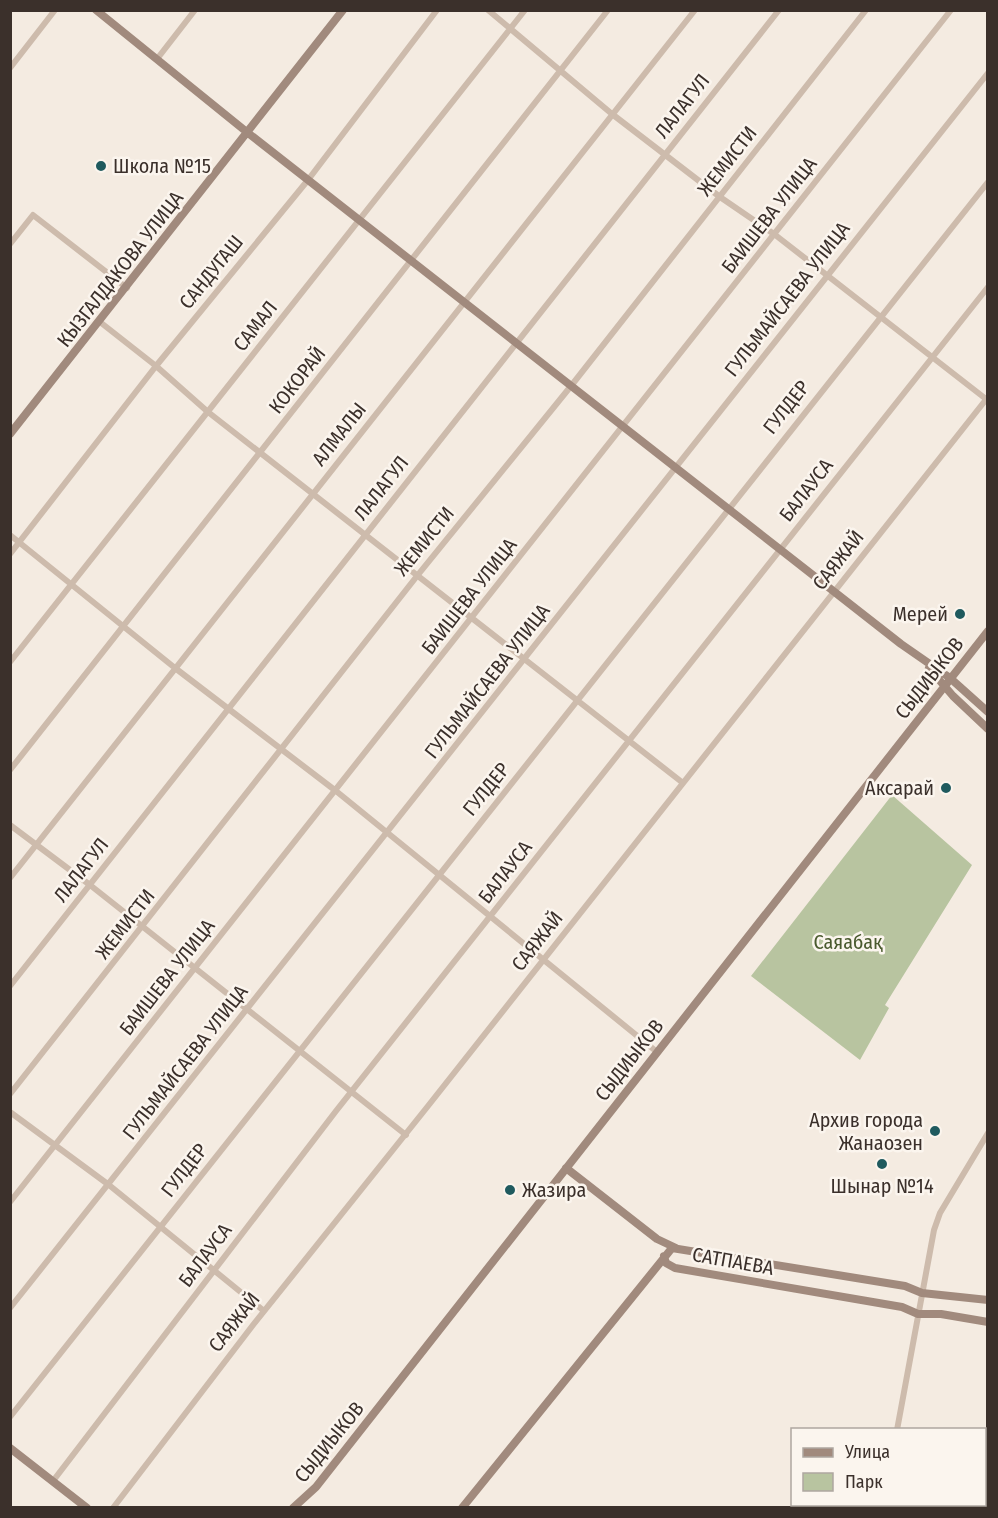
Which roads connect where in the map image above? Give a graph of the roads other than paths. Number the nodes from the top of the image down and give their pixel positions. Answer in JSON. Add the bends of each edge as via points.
{"nodes":[{"id":1,"x":55,"y":10,"type":"edge"},
{"id":2,"x":96,"y":10,"type":"edge"},
{"id":3,"x":195,"y":10,"type":"edge"},
{"id":4,"x":343,"y":10,"type":"edge"},
{"id":5,"x":437,"y":10,"type":"edge"},
{"id":6,"x":488,"y":10,"type":"edge"},
{"id":7,"x":525,"y":10,"type":"edge"},
{"id":8,"x":608,"y":10,"type":"edge"},
{"id":9,"x":695,"y":10,"type":"edge"},
{"id":10,"x":779,"y":10,"type":"edge"},
{"id":11,"x":866,"y":10,"type":"edge"},
{"id":12,"x":951,"y":10,"type":"edge"},
{"id":13,"x":510,"y":30,"type":"junction"},
{"id":14,"x":156,"y":59,"type":"junction"},
{"id":15,"x":10,"y":68,"type":"edge"},
{"id":16,"x":560,"y":71,"type":"junction"},
{"id":17,"x":987,"y":73,"type":"edge"},
{"id":18,"x":612,"y":114,"type":"junction"},
{"id":19,"x":248,"y":133,"type":"junction"},
{"id":20,"x":665,"y":154,"type":"junction"},
{"id":21,"x":308,"y":180,"type":"junction"},
{"id":22,"x":987,"y":182,"type":"edge"},
{"id":23,"x":720,"y":197,"type":"junction"},
{"id":24,"x":359,"y":220,"type":"junction"},
{"id":25,"x":774,"y":234,"type":"junction"},
{"id":26,"x":10,"y":243,"type":"edge"},
{"id":27,"x":411,"y":260,"type":"junction"},
{"id":28,"x":827,"y":276,"type":"junction"},
{"id":29,"x":987,"y":287,"type":"edge"},
{"id":30,"x":127,"y":288,"type":"junction"},
{"id":31,"x":464,"y":302,"type":"junction"},
{"id":32,"x":879,"y":318,"type":"junction"},
{"id":33,"x":100,"y":322,"type":"junction"},
{"id":34,"x":515,"y":342,"type":"junction"},
{"id":35,"x":932,"y":357,"type":"junction"},
{"id":36,"x":156,"y":366,"type":"junction"},
{"id":37,"x":571,"y":386,"type":"junction"},
{"id":38,"x":987,"y":398,"type":"edge"},
{"id":39,"x":208,"y":412,"type":"junction"},
{"id":40,"x":623,"y":426,"type":"junction"},
{"id":41,"x":10,"y":434,"type":"edge"},
{"id":42,"x":261,"y":454,"type":"junction"},
{"id":43,"x":676,"y":468,"type":"junction"},
{"id":44,"x":312,"y":494,"type":"junction"},
{"id":45,"x":728,"y":508,"type":"junction"},
{"id":46,"x":10,"y":535,"type":"edge"},
{"id":47,"x":365,"y":536,"type":"junction"},
{"id":48,"x":20,"y":543,"type":"junction"},
{"id":49,"x":780,"y":549,"type":"junction"},
{"id":50,"x":10,"y":554,"type":"edge"},
{"id":51,"x":417,"y":576,"type":"junction"},
{"id":52,"x":71,"y":585,"type":"junction"},
{"id":53,"x":834,"y":591,"type":"junction"},
{"id":54,"x":472,"y":619,"type":"junction"},
{"id":55,"x":125,"y":625,"type":"junction"},
{"id":56,"x":987,"y":631,"type":"edge"},
{"id":57,"x":909,"y":649,"type":"junction"},
{"id":58,"x":525,"y":661,"type":"junction"},
{"id":59,"x":10,"y":662,"type":"edge"},
{"id":60,"x":175,"y":668,"type":"junction"},
{"id":61,"x":950,"y":678,"type":"junction"},
{"id":62,"x":944,"y":686,"type":"junction"},
{"id":63,"x":578,"y":700,"type":"junction"},
{"id":64,"x":229,"y":710,"type":"junction"},
{"id":65,"x":987,"y":712,"type":"edge"},
{"id":66,"x":987,"y":729,"type":"edge"},
{"id":67,"x":630,"y":742,"type":"junction"},
{"id":68,"x":282,"y":748,"type":"junction"},
{"id":69,"x":10,"y":770,"type":"edge"},
{"id":70,"x":683,"y":783,"type":"junction"},
{"id":71,"x":336,"y":791,"type":"junction"},
{"id":72,"x":10,"y":825,"type":"edge"},
{"id":73,"x":387,"y":833,"type":"junction"},
{"id":74,"x":37,"y":845,"type":"junction"},
{"id":75,"x":439,"y":874,"type":"junction"},
{"id":76,"x":10,"y":878,"type":"edge"},
{"id":77,"x":90,"y":885,"type":"junction"},
{"id":78,"x":491,"y":918,"type":"junction"},
{"id":79,"x":144,"y":927,"type":"junction"},
{"id":80,"x":543,"y":960,"type":"junction"},
{"id":81,"x":195,"y":968,"type":"junction"},
{"id":82,"x":10,"y":986,"type":"edge"},
{"id":83,"x":246,"y":1011,"type":"junction"},
{"id":84,"x":299,"y":1051,"type":"junction"},
{"id":85,"x":657,"y":1052,"type":"junction"},
{"id":86,"x":350,"y":1093,"type":"junction"},
{"id":87,"x":10,"y":1094,"type":"edge"},
{"id":88,"x":10,"y":1112,"type":"edge"},
{"id":89,"x":987,"y":1133,"type":"edge"},
{"id":90,"x":406,"y":1135,"type":"junction"},
{"id":91,"x":54,"y":1146,"type":"junction"},
{"id":92,"x":566,"y":1168,"type":"junction"},
{"id":93,"x":109,"y":1185,"type":"junction"},
{"id":94,"x":10,"y":1202,"type":"edge"},
{"id":95,"x":160,"y":1228,"type":"junction"},
{"id":96,"x":657,"y":1239,"type":"junction"},
{"id":97,"x":676,"y":1248,"type":"junction"},
{"id":98,"x":664,"y":1255,"type":"junction"},
{"id":99,"x":675,"y":1268,"type":"junction"},
{"id":100,"x":213,"y":1271,"type":"junction"},
{"id":101,"x":650,"y":1272,"type":"junction"},
{"id":102,"x":922,"y":1293,"type":"junction"},
{"id":103,"x":987,"y":1300,"type":"edge"},
{"id":104,"x":10,"y":1308,"type":"edge"},
{"id":105,"x":264,"y":1311,"type":"junction"},
{"id":106,"x":918,"y":1314,"type":"junction"},
{"id":107,"x":987,"y":1322,"type":"edge"},
{"id":108,"x":10,"y":1417,"type":"edge"},
{"id":109,"x":897,"y":1428,"type":"edge"},
{"id":110,"x":10,"y":1448,"type":"edge"},
{"id":111,"x":53,"y":1481,"type":"junction"},
{"id":112,"x":87,"y":1508,"type":"edge"},
{"id":113,"x":113,"y":1508,"type":"edge"},
{"id":114,"x":293,"y":1508,"type":"edge"},
{"id":115,"x":462,"y":1508,"type":"edge"}],
"edges":[{"from":1,"to":15,"type":"street"},
{"from":2,"to":14,"type":"street"},
{"from":3,"to":14,"type":"street"},
{"from":4,"to":19,"type":"street","name":"КЫЗГАЛДАКОВА УЛИЦА"},
{"from":5,"to":21,"type":"street","name":"САНДУГАШ"},
{"from":6,"to":13,"type":"street"},
{"from":7,"to":13,"type":"street","name":"САМАЛ"},
{"from":8,"to":16,"type":"street","name":"КОКОРАЙ"},
{"from":9,"to":18,"type":"street","name":"АЛМАЛЫ"},
{"from":10,"to":20,"type":"street","name":"ЛАЛАГУЛ"},
{"from":11,"to":23,"type":"street","name":"ЖЕМИСТИ"},
{"from":12,"to":25,"type":"street","name":"БАИШЕВА УЛИЦА"},
{"from":13,"to":16,"type":"street"},
{"from":13,"to":24,"type":"street","name":"САМАЛ"},
{"from":14,"to":19,"type":"street"},
{"from":16,"to":18,"type":"street"},
{"from":16,"to":27,"type":"street","name":"КОКОРАЙ"},
{"from":17,"to":28,"type":"street","name":"ГУЛЬМАЙСАЕВА УЛИЦА"},
{"from":18,"to":20,"type":"street"},
{"from":18,"to":31,"type":"street","name":"АЛМАЛЫ"},
{"from":19,"to":21,"type":"street"},
{"from":19,"to":30,"type":"street","name":"КЫЗГАЛДАКОВА УЛИЦА"},
{"from":20,"to":23,"type":"street"},
{"from":20,"to":34,"type":"street","name":"ЛАЛАГУЛ"},
{"from":21,"to":24,"type":"street"},
{"from":21,"to":36,"type":"street","name":"САНДУГАШ"},
{"from":22,"to":32,"type":"street","name":"ГУЛДЕР"},
{"from":23,"to":25,"type":"street"},
{"from":23,"to":37,"type":"street","name":"ЖЕМИСТИ"},
{"from":24,"to":27,"type":"street"},
{"from":24,"to":39,"type":"street","name":"САМАЛ"},
{"from":25,"to":28,"type":"street"},
{"from":25,"to":40,"type":"street","name":"БАИШЕВА УЛИЦА"},
{"from":26,"to":30,"type":"street","via":[[33,215]]},
{"from":27,"to":31,"type":"street"},
{"from":27,"to":42,"type":"street","name":"КОКОРАЙ"},
{"from":28,"to":32,"type":"street"},
{"from":28,"to":43,"type":"street","name":"ГУЛЬМАЙСАЕВА УЛИЦА"},
{"from":29,"to":35,"type":"street","name":"БАЛАУСА"},
{"from":30,"to":33,"type":"street","name":"КЫЗГАЛДАКОВА УЛИЦА"},
{"from":31,"to":34,"type":"street"},
{"from":31,"to":44,"type":"street","name":"АЛМАЛЫ"},
{"from":32,"to":35,"type":"street"},
{"from":32,"to":45,"type":"street","name":"ГУЛДЕР"},
{"from":33,"to":36,"type":"street"},
{"from":33,"to":41,"type":"street","name":"КЫЗГАЛДАКОВА УЛИЦА"},
{"from":34,"to":37,"type":"street"},
{"from":34,"to":47,"type":"street","name":"ЛАЛАГУЛ"},
{"from":35,"to":38,"type":"street"},
{"from":35,"to":49,"type":"street","name":"БАЛАУСА"},
{"from":36,"to":39,"type":"street"},
{"from":36,"to":48,"type":"street","name":"САНДУГАШ"},
{"from":37,"to":40,"type":"street"},
{"from":37,"to":51,"type":"street","name":"ЖЕМИСТИ"},
{"from":38,"to":53,"type":"street","name":"САЯЖАЙ"},
{"from":39,"to":42,"type":"street"},
{"from":39,"to":52,"type":"street","name":"САМАЛ"},
{"from":40,"to":43,"type":"street"},
{"from":40,"to":54,"type":"street","name":"БАИШЕВА УЛИЦА"},
{"from":42,"to":44,"type":"street"},
{"from":42,"to":55,"type":"street","name":"КОКОРАЙ"},
{"from":43,"to":45,"type":"street"},
{"from":43,"to":58,"type":"street","name":"ГУЛЬМАЙСАЕВА УЛИЦА"},
{"from":44,"to":47,"type":"street"},
{"from":44,"to":60,"type":"street","name":"АЛМАЛЫ"},
{"from":45,"to":49,"type":"street"},
{"from":45,"to":63,"type":"street","name":"ГУЛДЕР"},
{"from":46,"to":48,"type":"street"},
{"from":47,"to":51,"type":"street"},
{"from":47,"to":64,"type":"street","name":"ЛАЛАГУЛ"},
{"from":48,"to":50,"type":"street","name":"САНДУГАШ"},
{"from":48,"to":52,"type":"street"},
{"from":49,"to":53,"type":"street"},
{"from":49,"to":67,"type":"street","name":"БАЛАУСА"},
{"from":51,"to":54,"type":"street"},
{"from":51,"to":68,"type":"street","name":"ЖЕМИСТИ"},
{"from":52,"to":55,"type":"street"},
{"from":52,"to":59,"type":"street","name":"САМАЛ"},
{"from":53,"to":57,"type":"street"},
{"from":53,"to":70,"type":"street","name":"САЯЖАЙ"},
{"from":54,"to":58,"type":"street"},
{"from":54,"to":71,"type":"street","name":"БАИШЕВА УЛИЦА"},
{"from":55,"to":60,"type":"street"},
{"from":55,"to":69,"type":"street","name":"КОКОРАЙ"},
{"from":56,"to":61,"type":"street","name":"СЫДИЫКОВ"},
{"from":57,"to":61,"type":"street"},
{"from":57,"to":62,"type":"street"},
{"from":58,"to":63,"type":"street"},
{"from":58,"to":73,"type":"street","name":"ГУЛЬМАЙСАЕВА УЛИЦА"},
{"from":60,"to":64,"type":"street"},
{"from":60,"to":74,"type":"street","name":"АЛМАЛЫ"},
{"from":61,"to":62,"type":"street","name":"СЫДИЫКОВ"},
{"from":61,"to":65,"type":"street"},
{"from":62,"to":66,"type":"street"},
{"from":62,"to":85,"type":"street","name":"СЫДИЫКОВ"},
{"from":63,"to":67,"type":"street"},
{"from":63,"to":75,"type":"street","name":"ГУЛДЕР"},
{"from":64,"to":68,"type":"street"},
{"from":64,"to":77,"type":"street","name":"ЛАЛАГУЛ"},
{"from":67,"to":70,"type":"street"},
{"from":67,"to":78,"type":"street","name":"БАЛАУСА"},
{"from":68,"to":71,"type":"street"},
{"from":68,"to":79,"type":"street","name":"ЖЕМИСТИ"},
{"from":70,"to":80,"type":"street","name":"САЯЖАЙ"},
{"from":71,"to":73,"type":"street"},
{"from":71,"to":81,"type":"street","name":"БАИШЕВА УЛИЦА"},
{"from":72,"to":74,"type":"street"},
{"from":73,"to":75,"type":"street"},
{"from":73,"to":83,"type":"street","name":"ГУЛЬМАЙСАЕВА УЛИЦА"},
{"from":74,"to":76,"type":"street","name":"АЛМАЛЫ"},
{"from":74,"to":77,"type":"street"},
{"from":75,"to":78,"type":"street"},
{"from":75,"to":84,"type":"street","name":"ГУЛДЕР"},
{"from":77,"to":79,"type":"street"},
{"from":77,"to":82,"type":"street","name":"ЛАЛАГУЛ"},
{"from":78,"to":80,"type":"street"},
{"from":78,"to":86,"type":"street","name":"БАЛАУСА"},
{"from":79,"to":81,"type":"street"},
{"from":79,"to":87,"type":"street","name":"ЖЕМИСТИ"},
{"from":80,"to":85,"type":"street"},
{"from":80,"to":90,"type":"street","name":"САЯЖАЙ"},
{"from":81,"to":83,"type":"street"},
{"from":81,"to":91,"type":"street","name":"БАИШЕВА УЛИЦА"},
{"from":83,"to":84,"type":"street"},
{"from":83,"to":93,"type":"street","name":"ГУЛЬМАЙСАЕВА УЛИЦА"},
{"from":84,"to":86,"type":"street"},
{"from":84,"to":95,"type":"street","name":"ГУЛДЕР"},
{"from":85,"to":92,"type":"street","name":"СЫДИЫКОВ"},
{"from":86,"to":90,"type":"street"},
{"from":86,"to":100,"type":"street","name":"БАЛАУСА"},
{"from":88,"to":91,"type":"street"},
{"from":89,"to":102,"type":"street","via":[[940,1213]]},
{"from":90,"to":105,"type":"street","name":"САЯЖАЙ"},
{"from":91,"to":93,"type":"street"},
{"from":91,"to":94,"type":"street","name":"БАИШЕВА УЛИЦА"},
{"from":92,"to":96,"type":"street"},
{"from":92,"to":114,"type":"street","name":"СЫДИЫКОВ","via":[[316,1487]]},
{"from":93,"to":95,"type":"street"},
{"from":93,"to":104,"type":"street","name":"ГУЛЬМАЙСАЕВА УЛИЦА"},
{"from":95,"to":100,"type":"street"},
{"from":95,"to":108,"type":"street","name":"ГУЛДЕР"},
{"from":96,"to":97,"type":"street"},
{"from":96,"to":98,"type":"street"},
{"from":97,"to":98,"type":"street","name":"САТПАЕВА"},
{"from":97,"to":102,"type":"street","name":"САТПАЕВА","via":[[905,1286]]},
{"from":98,"to":99,"type":"street","name":"САТПАЕВА","via":[[666,1263]]},
{"from":98,"to":101,"type":"street"},
{"from":99,"to":101,"type":"street"},
{"from":99,"to":106,"type":"street","name":"САТПАЕВА","via":[[902,1307]]},
{"from":100,"to":105,"type":"street"},
{"from":100,"to":111,"type":"street","name":"БАЛАУСА"},
{"from":101,"to":115,"type":"street"},
{"from":102,"to":103,"type":"street","name":"САТПАЕВА"},
{"from":102,"to":106,"type":"street"},
{"from":105,"to":113,"type":"street","name":"САЯЖАЙ"},
{"from":106,"to":107,"type":"street","name":"САТПАЕВА"},
{"from":106,"to":109,"type":"street"},
{"from":110,"to":111,"type":"street"},
{"from":111,"to":112,"type":"street"}]}
